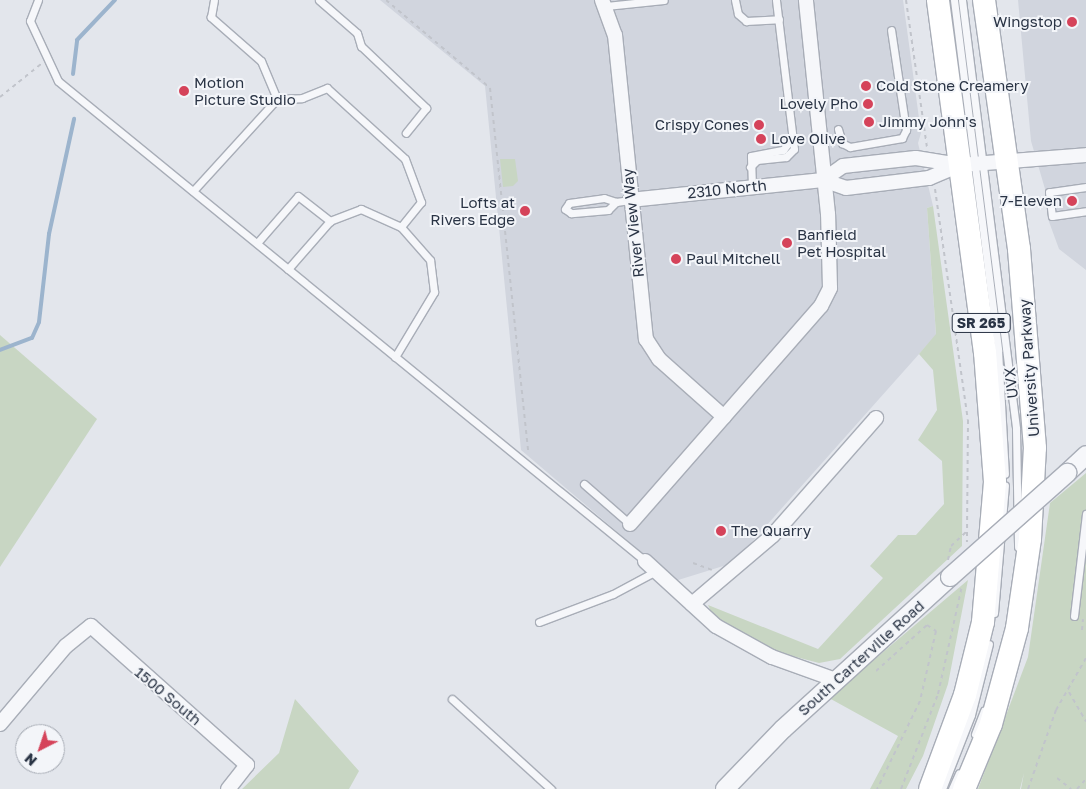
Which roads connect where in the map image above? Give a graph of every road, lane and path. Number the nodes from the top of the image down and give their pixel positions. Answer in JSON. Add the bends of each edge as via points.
{"nodes":[{"id":1,"x":38,"y":0,"type":"edge"},
{"id":2,"x":214,"y":0,"type":"edge"},
{"id":3,"x":319,"y":0,"type":"edge"},
{"id":4,"x":386,"y":0,"type":"edge"},
{"id":5,"x":664,"y":0,"type":"edge"},
{"id":6,"x":735,"y":0,"type":"edge"},
{"id":7,"x":776,"y":0,"type":"edge"},
{"id":8,"x":806,"y":0,"type":"edge"},
{"id":9,"x":906,"y":0,"type":"edge"},
{"id":10,"x":938,"y":0,"type":"edge"},
{"id":11,"x":954,"y":0,"type":"edge"},
{"id":12,"x":962,"y":0,"type":"edge"},
{"id":13,"x":984,"y":0,"type":"edge"},
{"id":14,"x":604,"y":3,"type":"edge"},
{"id":15,"x":779,"y":19,"type":"junction"},
{"id":16,"x":891,"y":30,"type":"dead end"},
{"id":17,"x":47,"y":60,"type":"junction"},
{"id":18,"x":0,"y":97,"type":"edge"},
{"id":19,"x":277,"y":99,"type":"junction"},
{"id":20,"x":838,"y":129,"type":"dead end"},
{"id":21,"x":406,"y":132,"type":"dead end"},
{"id":22,"x":927,"y":144,"type":"dead end"},
{"id":23,"x":1086,"y":155,"type":"edge"},
{"id":24,"x":1008,"y":161,"type":"junction"},
{"id":25,"x":974,"y":164,"type":"junction"},
{"id":26,"x":823,"y":180,"type":"junction"},
{"id":27,"x":752,"y":186,"type":"junction"},
{"id":28,"x":1083,"y":190,"type":"edge"},
{"id":29,"x":193,"y":191,"type":"junction"},
{"id":30,"x":936,"y":197,"type":"dead end"},
{"id":31,"x":630,"y":200,"type":"junction"},
{"id":32,"x":616,"y":202,"type":"junction"},
{"id":33,"x":1085,"y":209,"type":"edge"},
{"id":34,"x":330,"y":220,"type":"junction"},
{"id":35,"x":401,"y":226,"type":"junction"},
{"id":36,"x":257,"y":243,"type":"junction"},
{"id":37,"x":288,"y":269,"type":"junction"},
{"id":38,"x":395,"y":356,"type":"junction"},
{"id":39,"x":724,"y":417,"type":"junction"},
{"id":40,"x":876,"y":418,"type":"dead end"},
{"id":41,"x":1086,"y":455,"type":"edge"},
{"id":42,"x":535,"y":458,"type":"dead end"},
{"id":43,"x":584,"y":484,"type":"dead end"},
{"id":44,"x":1086,"y":514,"type":"edge"},
{"id":45,"x":630,"y":524,"type":"joint"},
{"id":46,"x":968,"y":530,"type":"junction"},
{"id":47,"x":966,"y":548,"type":"dead end"},
{"id":48,"x":645,"y":561,"type":"joint"},
{"id":49,"x":693,"y":563,"type":"dead end"},
{"id":50,"x":656,"y":571,"type":"junction"},
{"id":51,"x":954,"y":573,"type":"junction"},
{"id":52,"x":727,"y":575,"type":"junction"},
{"id":53,"x":692,"y":604,"type":"junction"},
{"id":54,"x":1074,"y":616,"type":"dead end"},
{"id":55,"x":539,"y":622,"type":"dead end"},
{"id":56,"x":993,"y":625,"type":"dead end"},
{"id":57,"x":991,"y":633,"type":"dead end"},
{"id":58,"x":1086,"y":658,"type":"edge"},
{"id":59,"x":876,"y":671,"type":"dead end"},
{"id":60,"x":836,"y":680,"type":"junction"},
{"id":61,"x":1069,"y":692,"type":"junction"},
{"id":62,"x":452,"y":699,"type":"dead end"},
{"id":63,"x":1086,"y":722,"type":"edge"},
{"id":64,"x":0,"y":724,"type":"edge"},
{"id":65,"x":972,"y":743,"type":"dead end"},
{"id":66,"x":964,"y":760,"type":"dead end"},
{"id":67,"x":1057,"y":778,"type":"dead end"},
{"id":68,"x":1086,"y":779,"type":"edge"},
{"id":69,"x":228,"y":789,"type":"edge"},
{"id":70,"x":551,"y":789,"type":"edge"},
{"id":71,"x":725,"y":789,"type":"edge"},
{"id":72,"x":877,"y":789,"type":"edge"},
{"id":73,"x":901,"y":789,"type":"edge"},
{"id":74,"x":930,"y":789,"type":"edge"},
{"id":75,"x":942,"y":789,"type":"edge"},
{"id":76,"x":952,"y":789,"type":"edge"},
{"id":77,"x":964,"y":789,"type":"edge"},
{"id":78,"x":1028,"y":789,"type":"edge"},
{"id":79,"x":1071,"y":789,"type":"edge"},
{"id":80,"x":1077,"y":789,"type":"edge"}],
"edges":[{"from":1,"to":17,"type":"lane","via":[[30,21]]},
{"from":2,"to":19,"type":"lane","via":[[211,16],[261,61]]},
{"from":3,"to":21,"type":"lane","via":[[357,33],[361,46],[426,108]]},
{"from":4,"to":42,"type":"path","via":[[490,88],[528,451]]},
{"from":5,"to":14,"type":"lane"},
{"from":6,"to":15,"type":"lane","via":[[738,14],[746,21]]},
{"from":7,"to":15,"type":"lane"},
{"from":8,"to":26,"type":"street"},
{"from":9,"to":22,"type":"path"},
{"from":10,"to":25,"type":"main road","number":"SR 265"},
{"from":11,"to":25,"type":"lane"},
{"from":12,"to":25,"type":"lane","name":"UVX"},
{"from":13,"to":24,"type":"main road","name":"University Parkway","number":"SR 265"},
{"from":14,"to":31,"type":"street","name":"River View Way","via":[[615,35]]},
{"from":15,"to":27,"type":"lane","via":[[792,138],[783,150],[754,154],[750,167]]},
{"from":16,"to":20,"type":"lane","via":[[906,130],[902,138],[850,147],[842,143]]},
{"from":17,"to":18,"type":"path"},
{"from":17,"to":29,"type":"lane","via":[[58,81]]},
{"from":19,"to":29,"type":"lane"},
{"from":19,"to":35,"type":"lane","via":[[302,98],[327,88],[405,159],[422,202]]},
{"from":23,"to":24,"type":"street","name":"2310 North"},
{"from":24,"to":25,"type":"street","name":"2310 North"},
{"from":24,"to":77,"type":"main road","name":"University Parkway","number":"SR 265","via":[[1035,412],[1032,512],[1010,661]]},
{"from":25,"to":26,"type":"street","name":"2310 North","via":[[929,178],[846,188]]},
{"from":25,"to":26,"type":"street","name":"2310 North","via":[[916,158],[843,166]]},
{"from":25,"to":56,"type":"lane","via":[[1005,460],[1004,526]]},
{"from":25,"to":65,"type":"lane","name":"UVX","via":[[1016,429],[1020,516],[1006,632]]},
{"from":25,"to":74,"type":"main road","number":"SR 265","via":[[990,396],[994,524],[988,590],[971,675]]},
{"from":26,"to":27,"type":"street","name":"2310 North"},
{"from":26,"to":39,"type":"street","via":[[832,266],[830,288],[821,306]]},
{"from":27,"to":31,"type":"street","name":"2310 North"},
{"from":28,"to":33,"type":"lane","via":[[1049,192],[1052,216]]},
{"from":29,"to":36,"type":"lane"},
{"from":30,"to":46,"type":"path","via":[[968,420]]},
{"from":31,"to":32,"type":"lane"},
{"from":31,"to":39,"type":"street","name":"River View Way","via":[[644,330],[650,347]]},
{"from":32,"to":32,"type":"lane","via":[[604,198],[569,202],[565,208],[571,214],[608,210]]},
{"from":34,"to":35,"type":"lane","via":[[362,209]]},
{"from":34,"to":36,"type":"lane","via":[[298,196]]},
{"from":34,"to":37,"type":"lane"},
{"from":35,"to":38,"type":"lane","via":[[430,260],[434,292]]},
{"from":36,"to":37,"type":"lane"},
{"from":37,"to":38,"type":"lane"},
{"from":38,"to":48,"type":"lane"},
{"from":39,"to":45,"type":"street"},
{"from":40,"to":52,"type":"street","via":[[785,522]]},
{"from":41,"to":51,"type":"street","name":"South Carterville Road","bridge":true},
{"from":43,"to":45,"type":"lane"},
{"from":44,"to":54,"type":"lane"},
{"from":46,"to":47,"type":"path"},
{"from":46,"to":51,"type":"path","via":[[947,554]]},
{"from":48,"to":50,"type":"street"},
{"from":49,"to":52,"type":"path"},
{"from":50,"to":53,"type":"street"},
{"from":50,"to":55,"type":"lane","via":[[613,594]]},
{"from":51,"to":60,"type":"street","name":"South Carterville Road"},
{"from":51,"to":73,"type":"path","via":[[944,675]]},
{"from":52,"to":53,"type":"street"},
{"from":53,"to":60,"type":"street","via":[[716,626],[772,657]]},
{"from":57,"to":75,"type":"lane","via":[[970,715]]},
{"from":58,"to":61,"type":"path"},
{"from":59,"to":72,"type":"path","via":[[927,625],[936,631],[920,702]]},
{"from":60,"to":71,"type":"street","name":"South Carterville Road"},
{"from":61,"to":63,"type":"path"},
{"from":61,"to":78,"type":"path","via":[[1056,710]]},
{"from":62,"to":70,"type":"lane"},
{"from":64,"to":69,"type":"street","name":"1500 South","via":[[66,646],[91,626],[247,765]]},
{"from":66,"to":76,"type":"lane"},
{"from":67,"to":79,"type":"path"},
{"from":68,"to":80,"type":"path"}]}
